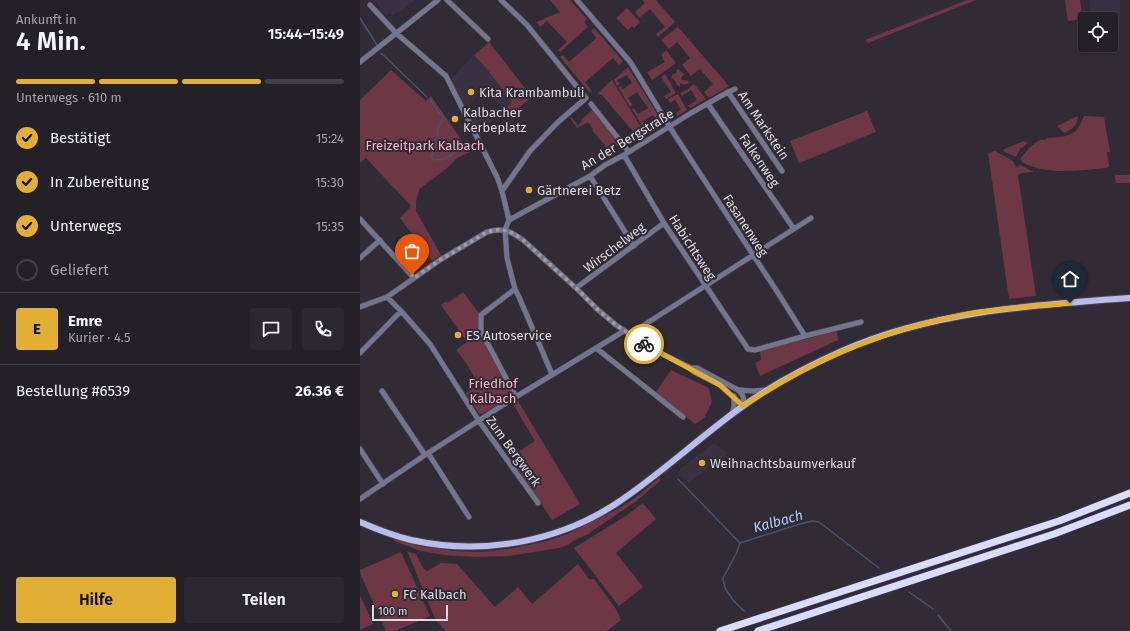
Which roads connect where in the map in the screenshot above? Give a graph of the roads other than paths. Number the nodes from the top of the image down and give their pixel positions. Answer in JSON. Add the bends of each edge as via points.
{"nodes":[{"id":1,"x":438,"y":0,"type":"edge"},
{"id":2,"x":447,"y":0,"type":"edge"},
{"id":3,"x":501,"y":0,"type":"edge"},
{"id":4,"x":577,"y":0,"type":"edge"},
{"id":5,"x":370,"y":5,"type":"dead end"},
{"id":6,"x":396,"y":33,"type":"junction"},
{"id":7,"x":488,"y":39,"type":"dead end"},
{"id":8,"x":360,"y":62,"type":"edge"},
{"id":9,"x":735,"y":89,"type":"dead end"},
{"id":10,"x":728,"y":92,"type":"junction"},
{"id":11,"x":591,"y":104,"type":"dead end"},
{"id":12,"x":708,"y":104,"type":"junction"},
{"id":13,"x":669,"y":126,"type":"junction"},
{"id":14,"x":626,"y":153,"type":"junction"},
{"id":15,"x":782,"y":171,"type":"dead end"},
{"id":16,"x":590,"y":176,"type":"junction"},
{"id":17,"x":502,"y":191,"type":"junction"},
{"id":18,"x":812,"y":218,"type":"dead end"},
{"id":19,"x":360,"y":219,"type":"edge"},
{"id":20,"x":509,"y":220,"type":"junction"},
{"id":21,"x":664,"y":223,"type":"junction"},
{"id":22,"x":794,"y":229,"type":"junction"},
{"id":23,"x":505,"y":230,"type":"junction"},
{"id":24,"x":380,"y":240,"type":"junction"},
{"id":25,"x":634,"y":246,"type":"junction"},
{"id":26,"x":753,"y":256,"type":"junction"},
{"id":27,"x":360,"y":258,"type":"edge"},
{"id":28,"x":414,"y":278,"type":"junction"},
{"id":29,"x":706,"y":286,"type":"junction"},
{"id":30,"x":576,"y":288,"type":"junction"},
{"id":31,"x":515,"y":289,"type":"junction"},
{"id":32,"x":387,"y":298,"type":"junction"},
{"id":33,"x":1130,"y":298,"type":"edge"},
{"id":34,"x":360,"y":307,"type":"edge"},
{"id":35,"x":401,"y":311,"type":"junction"},
{"id":36,"x":861,"y":322,"type":"dead end"},
{"id":37,"x":624,"y":331,"type":"junction"},
{"id":38,"x":630,"y":334,"type":"junction"},
{"id":39,"x":805,"y":336,"type":"junction"},
{"id":40,"x":596,"y":348,"type":"junction"},
{"id":41,"x":360,"y":353,"type":"edge"},
{"id":42,"x":689,"y":367,"type":"junction"},
{"id":43,"x":552,"y":374,"type":"junction"},
{"id":44,"x":738,"y":390,"type":"junction"},
{"id":45,"x":768,"y":390,"type":"junction"},
{"id":46,"x":382,"y":391,"type":"dead end"},
{"id":47,"x":734,"y":396,"type":"junction"},
{"id":48,"x":516,"y":397,"type":"junction"},
{"id":49,"x":743,"y":406,"type":"junction"},
{"id":50,"x":732,"y":414,"type":"junction"},
{"id":51,"x":683,"y":417,"type":"dead end"},
{"id":52,"x":479,"y":421,"type":"junction"},
{"id":53,"x":360,"y":449,"type":"edge"},
{"id":54,"x":427,"y":454,"type":"junction"},
{"id":55,"x":383,"y":484,"type":"junction"},
{"id":56,"x":1130,"y":493,"type":"edge"},
{"id":57,"x":360,"y":499,"type":"edge"},
{"id":58,"x":538,"y":503,"type":"dead end"},
{"id":59,"x":1130,"y":505,"type":"edge"},
{"id":60,"x":468,"y":517,"type":"dead end"},
{"id":61,"x":360,"y":522,"type":"edge"},
{"id":62,"x":720,"y":631,"type":"edge"},
{"id":63,"x":758,"y":631,"type":"edge"}],
"edges":[{"from":1,"to":6,"type":"street"},
{"from":2,"to":7,"type":"street"},
{"from":3,"to":17,"type":"street","via":[[527,25],[586,98],[530,151]]},
{"from":4,"to":13,"type":"street","name":"Fasanenweg","via":[[631,63]]},
{"from":5,"to":6,"type":"street"},
{"from":6,"to":8,"type":"street"},
{"from":6,"to":17,"type":"street","via":[[446,76]]},
{"from":9,"to":10,"type":"street","name":"An der Bergstraße"},
{"from":10,"to":12,"type":"street","name":"An der Bergstraße"},
{"from":10,"to":15,"type":"street","name":"Am Markstein"},
{"from":11,"to":14,"type":"street","name":"Habichtsweg"},
{"from":12,"to":13,"type":"street","name":"An der Bergstraße"},
{"from":12,"to":22,"type":"street","name":"Falkenweg"},
{"from":13,"to":14,"type":"street","name":"An der Bergstraße"},
{"from":13,"to":26,"type":"street","name":"Fasanenweg"},
{"from":14,"to":16,"type":"street","name":"An der Bergstraße"},
{"from":14,"to":21,"type":"street","name":"Habichtsweg"},
{"from":16,"to":20,"type":"street","name":"An der Bergstraße"},
{"from":16,"to":25,"type":"street"},
{"from":17,"to":20,"type":"street"},
{"from":18,"to":22,"type":"street"},
{"from":19,"to":24,"type":"street"},
{"from":20,"to":23,"type":"street"},
{"from":21,"to":25,"type":"street","name":"Wirschelweg"},
{"from":21,"to":29,"type":"street","name":"Habichtsweg"},
{"from":22,"to":26,"type":"street"},
{"from":23,"to":28,"type":"street","via":[[487,232]]},
{"from":23,"to":30,"type":"street","via":[[523,240]]},
{"from":23,"to":31,"type":"street","via":[[507,258]]},
{"from":24,"to":27,"type":"street"},
{"from":24,"to":28,"type":"street"},
{"from":25,"to":30,"type":"street","name":"Wirschelweg"},
{"from":26,"to":29,"type":"street"},
{"from":26,"to":39,"type":"street","name":"Fasanenweg"},
{"from":28,"to":32,"type":"street"},
{"from":29,"to":38,"type":"street"},
{"from":29,"to":39,"type":"street","name":"Habichtsweg","via":[[748,349],[755,350]]},
{"from":30,"to":37,"type":"street"},
{"from":31,"to":43,"type":"street"},
{"from":31,"to":48,"type":"street","via":[[481,315],[480,322],[481,331]]},
{"from":32,"to":34,"type":"street"},
{"from":32,"to":35,"type":"street","name":"Zum Bergwerk"},
{"from":33,"to":45,"type":"main road","via":[[1002,310],[935,321],[889,333],[843,350],[801,370]]},
{"from":35,"to":41,"type":"street"},
{"from":35,"to":52,"type":"street","name":"Zum Bergwerk","via":[[430,344]]},
{"from":36,"to":39,"type":"street"},
{"from":37,"to":38,"type":"street"},
{"from":37,"to":40,"type":"street"},
{"from":38,"to":42,"type":"street","via":[[654,350]]},
{"from":40,"to":43,"type":"street"},
{"from":40,"to":51,"type":"street"},
{"from":42,"to":44,"type":"street","via":[[697,368]]},
{"from":42,"to":47,"type":"street"},
{"from":43,"to":48,"type":"street"},
{"from":44,"to":45,"type":"street"},
{"from":44,"to":49,"type":"street","via":[[744,397]]},
{"from":45,"to":49,"type":"main road"},
{"from":46,"to":54,"type":"street"},
{"from":47,"to":49,"type":"street"},
{"from":47,"to":50,"type":"street"},
{"from":48,"to":52,"type":"street"},
{"from":49,"to":50,"type":"main road"},
{"from":50,"to":61,"type":"main road","via":[[619,502],[583,522],[537,539],[492,546],[447,546],[411,540]]},
{"from":52,"to":54,"type":"street"},
{"from":52,"to":58,"type":"street","name":"Zum Bergwerk"},
{"from":53,"to":55,"type":"street"},
{"from":54,"to":55,"type":"street"},
{"from":54,"to":60,"type":"street"},
{"from":55,"to":57,"type":"street"},
{"from":56,"to":62,"type":"highway","via":[[1059,521]]},
{"from":59,"to":63,"type":"highway","via":[[1054,534]]}]}
